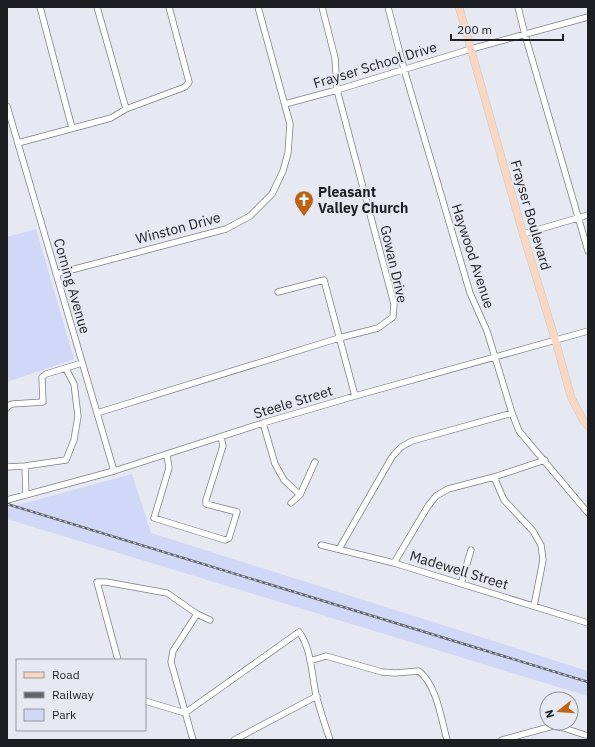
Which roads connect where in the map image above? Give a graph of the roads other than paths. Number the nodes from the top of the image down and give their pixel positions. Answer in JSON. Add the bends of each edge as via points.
{"nodes":[{"id":1,"x":40,"y":7,"type":"edge"},
{"id":2,"x":97,"y":7,"type":"edge"},
{"id":3,"x":170,"y":7,"type":"edge"},
{"id":4,"x":258,"y":7,"type":"edge"},
{"id":5,"x":322,"y":7,"type":"edge"},
{"id":6,"x":388,"y":7,"type":"edge"},
{"id":7,"x":459,"y":7,"type":"edge"},
{"id":8,"x":518,"y":7,"type":"edge"},
{"id":9,"x":588,"y":17,"type":"edge"},
{"id":10,"x":525,"y":35,"type":"junction"},
{"id":11,"x":471,"y":49,"type":"junction"},
{"id":12,"x":404,"y":69,"type":"junction"},
{"id":13,"x":337,"y":90,"type":"junction"},
{"id":14,"x":285,"y":104,"type":"junction"},
{"id":15,"x":7,"y":106,"type":"edge"},
{"id":16,"x":126,"y":109,"type":"junction"},
{"id":17,"x":72,"y":128,"type":"junction"},
{"id":18,"x":18,"y":143,"type":"junction"},
{"id":19,"x":588,"y":215,"type":"edge"},
{"id":20,"x":578,"y":218,"type":"junction"},
{"id":21,"x":523,"y":234,"type":"junction"},
{"id":22,"x":588,"y":251,"type":"edge"},
{"id":23,"x":56,"y":274,"type":"junction"},
{"id":24,"x":278,"y":292,"type":"dead end"},
{"id":25,"x":588,"y":331,"type":"edge"},
{"id":26,"x":339,"y":338,"type":"junction"},
{"id":27,"x":555,"y":340,"type":"junction"},
{"id":28,"x":496,"y":357,"type":"junction"},
{"id":29,"x":82,"y":364,"type":"junction"},
{"id":30,"x":66,"y":369,"type":"junction"},
{"id":31,"x":355,"y":396,"type":"junction"},
{"id":32,"x":7,"y":408,"type":"edge"},
{"id":33,"x":97,"y":413,"type":"junction"},
{"id":34,"x":512,"y":413,"type":"junction"},
{"id":35,"x":263,"y":423,"type":"junction"},
{"id":36,"x":588,"y":426,"type":"edge"},
{"id":37,"x":221,"y":437,"type":"junction"},
{"id":38,"x":167,"y":454,"type":"junction"},
{"id":39,"x":545,"y":460,"type":"junction"},
{"id":40,"x":315,"y":462,"type":"dead end"},
{"id":41,"x":25,"y":466,"type":"junction"},
{"id":42,"x":7,"y":467,"type":"edge"},
{"id":43,"x":114,"y":472,"type":"junction"},
{"id":44,"x":494,"y":477,"type":"junction"},
{"id":45,"x":26,"y":495,"type":"junction"},
{"id":46,"x":300,"y":495,"type":"junction"},
{"id":47,"x":7,"y":500,"type":"edge"},
{"id":48,"x":292,"y":503,"type":"dead end"},
{"id":49,"x":588,"y":513,"type":"edge"},
{"id":50,"x":322,"y":545,"type":"dead end"},
{"id":51,"x":339,"y":549,"type":"junction"},
{"id":52,"x":471,"y":550,"type":"dead end"},
{"id":53,"x":394,"y":563,"type":"junction"},
{"id":54,"x":461,"y":584,"type":"junction"},
{"id":55,"x":534,"y":606,"type":"junction"},
{"id":56,"x":197,"y":614,"type":"junction"},
{"id":57,"x":210,"y":620,"type":"dead end"},
{"id":58,"x":588,"y":622,"type":"edge"},
{"id":59,"x":118,"y":659,"type":"edge"},
{"id":60,"x":310,"y":661,"type":"junction"},
{"id":61,"x":316,"y":696,"type":"junction"},
{"id":62,"x":146,"y":701,"type":"edge"},
{"id":63,"x":185,"y":713,"type":"junction"},
{"id":64,"x":532,"y":733,"type":"junction"},
{"id":65,"x":588,"y":736,"type":"edge"},
{"id":66,"x":192,"y":740,"type":"edge"},
{"id":67,"x":234,"y":740,"type":"edge"},
{"id":68,"x":330,"y":740,"type":"edge"},
{"id":69,"x":447,"y":740,"type":"edge"},
{"id":70,"x":502,"y":740,"type":"edge"},
{"id":71,"x":534,"y":740,"type":"edge"}],
"edges":[{"from":1,"to":17,"type":"street"},
{"from":2,"to":16,"type":"street"},
{"from":3,"to":16,"type":"street","via":[[190,82],[185,87]]},
{"from":4,"to":14,"type":"street","name":"Winston Drive"},
{"from":5,"to":13,"type":"street","name":"Gowan Drive","via":[[335,58]]},
{"from":6,"to":12,"type":"street","name":"Haywood Avenue"},
{"from":7,"to":11,"type":"main road","name":"Frayser Boulevard"},
{"from":8,"to":10,"type":"street"},
{"from":9,"to":10,"type":"street","name":"Frayser School Drive"},
{"from":10,"to":11,"type":"street","name":"Frayser School Drive"},
{"from":10,"to":20,"type":"street"},
{"from":11,"to":12,"type":"street","name":"Frayser School Drive"},
{"from":11,"to":21,"type":"main road","name":"Frayser Boulevard"},
{"from":12,"to":13,"type":"street","name":"Frayser School Drive"},
{"from":12,"to":28,"type":"street","name":"Haywood Avenue","via":[[470,293]]},
{"from":13,"to":14,"type":"street","name":"Frayser School Drive"},
{"from":13,"to":26,"type":"street","name":"Gowan Drive","via":[[394,304],[393,317],[385,324]]},
{"from":14,"to":23,"type":"street","name":"Winston Drive","via":[[290,124],[284,172],[272,194],[250,216],[226,229]]},
{"from":15,"to":18,"type":"street","name":"Corning Avenue"},
{"from":16,"to":17,"type":"street","via":[[111,118]]},
{"from":17,"to":18,"type":"street"},
{"from":18,"to":23,"type":"street","name":"Corning Avenue"},
{"from":19,"to":20,"type":"street"},
{"from":20,"to":21,"type":"street"},
{"from":20,"to":22,"type":"street"},
{"from":21,"to":27,"type":"main road","name":"Frayser Boulevard"},
{"from":23,"to":29,"type":"street","name":"Corning Avenue"},
{"from":24,"to":26,"type":"street","via":[[324,280]]},
{"from":25,"to":27,"type":"street","name":"Steele Street"},
{"from":26,"to":31,"type":"street"},
{"from":26,"to":33,"type":"street","name":"Gowan Drive"},
{"from":27,"to":28,"type":"street","name":"Steele Street"},
{"from":27,"to":36,"type":"main road","name":"Frayser Boulevard","via":[[571,397],[582,420]]},
{"from":28,"to":31,"type":"street","name":"Steele Street"},
{"from":28,"to":34,"type":"street","name":"Haywood Avenue"},
{"from":29,"to":30,"type":"street"},
{"from":29,"to":33,"type":"street","name":"Corning Avenue"},
{"from":30,"to":32,"type":"street","via":[[42,377],[42,402],[12,404]]},
{"from":30,"to":41,"type":"street","via":[[74,384],[78,416],[74,440],[66,460]]},
{"from":31,"to":35,"type":"street","name":"Steele Street"},
{"from":33,"to":43,"type":"street","name":"Corning Avenue"},
{"from":34,"to":39,"type":"street","name":"Haywood Avenue","via":[[519,431]]},
{"from":34,"to":51,"type":"street","via":[[412,441],[401,447],[392,457]]},
{"from":35,"to":37,"type":"street","name":"Steele Street"},
{"from":35,"to":46,"type":"street","via":[[275,464],[284,480]]},
{"from":37,"to":38,"type":"street","name":"Steele Street"},
{"from":37,"to":38,"type":"street","via":[[223,446],[206,504],[237,512],[229,538],[224,540],[154,518],[169,468]]},
{"from":38,"to":43,"type":"street","name":"Steele Street"},
{"from":39,"to":44,"type":"street"},
{"from":39,"to":49,"type":"street","name":"Haywood Avenue"},
{"from":40,"to":46,"type":"street"},
{"from":41,"to":42,"type":"street"},
{"from":41,"to":45,"type":"street"},
{"from":43,"to":45,"type":"street","name":"Steele Street"},
{"from":44,"to":53,"type":"street","via":[[448,489],[436,496]]},
{"from":44,"to":55,"type":"street","via":[[504,500],[533,531],[541,545],[543,560]]},
{"from":45,"to":47,"type":"street","name":"Steele Street"},
{"from":46,"to":48,"type":"street"},
{"from":50,"to":51,"type":"street","name":"Madewell Street"},
{"from":51,"to":53,"type":"street","name":"Madewell Street"},
{"from":52,"to":54,"type":"street"},
{"from":53,"to":54,"type":"street","name":"Madewell Street"},
{"from":54,"to":55,"type":"street","name":"Madewell Street"},
{"from":55,"to":58,"type":"street","name":"Madewell Street"},
{"from":56,"to":57,"type":"street"},
{"from":56,"to":59,"type":"street","via":[[167,593],[97,582]]},
{"from":56,"to":63,"type":"street","via":[[173,651],[171,662]]},
{"from":60,"to":61,"type":"street"},
{"from":60,"to":63,"type":"street","via":[[304,638],[299,632]]},
{"from":60,"to":69,"type":"street","via":[[326,656],[382,672],[419,671],[426,676],[432,686]]},
{"from":61,"to":67,"type":"street"},
{"from":61,"to":68,"type":"street"},
{"from":62,"to":63,"type":"street"},
{"from":63,"to":66,"type":"street"},
{"from":64,"to":65,"type":"street","via":[[553,726]]},
{"from":64,"to":70,"type":"street"},
{"from":64,"to":71,"type":"street"}]}
